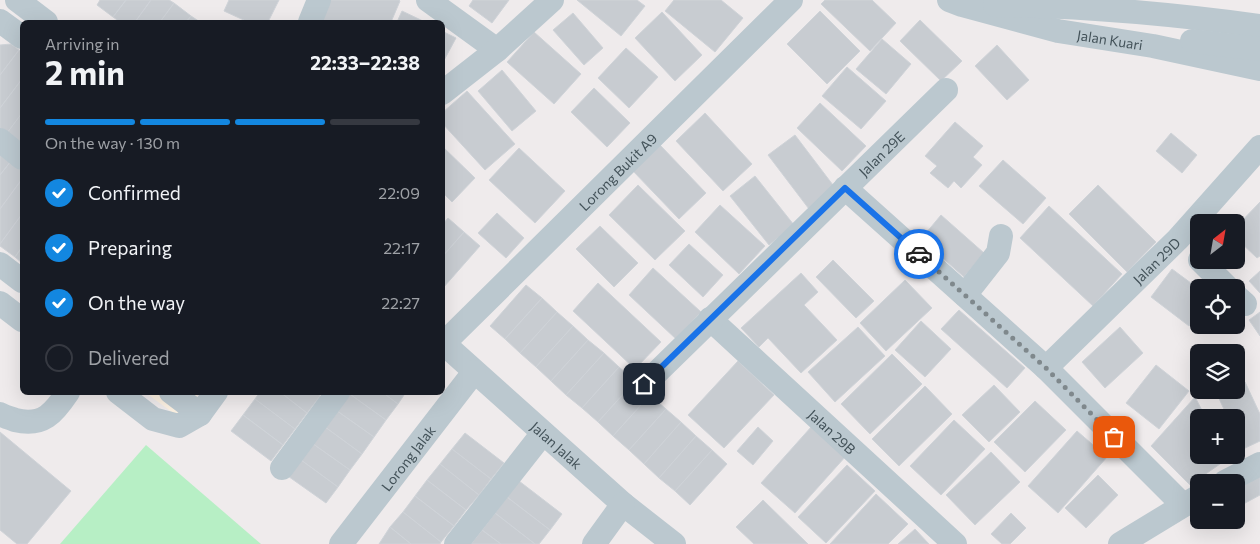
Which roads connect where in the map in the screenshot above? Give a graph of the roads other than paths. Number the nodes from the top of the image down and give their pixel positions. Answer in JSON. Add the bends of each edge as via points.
{"nodes":[{"id":1,"x":17,"y":0,"type":"edge"},
{"id":2,"x":319,"y":0,"type":"edge"},
{"id":3,"x":428,"y":0,"type":"edge"},
{"id":4,"x":552,"y":0,"type":"edge"},
{"id":5,"x":791,"y":0,"type":"edge"},
{"id":6,"x":958,"y":2,"type":"edge"},
{"id":7,"x":1260,"y":11,"type":"edge"},
{"id":8,"x":1213,"y":19,"type":"junction"},
{"id":9,"x":43,"y":20,"type":"edge"},
{"id":10,"x":311,"y":20,"type":"edge"},
{"id":11,"x":0,"y":21,"type":"edge"},
{"id":12,"x":1260,"y":26,"type":"edge"},
{"id":13,"x":20,"y":36,"type":"edge"},
{"id":14,"x":1153,"y":46,"type":"junction"},
{"id":15,"x":1260,"y":48,"type":"edge"},
{"id":16,"x":497,"y":50,"type":"junction"},
{"id":17,"x":1260,"y":69,"type":"edge"},
{"id":18,"x":946,"y":90,"type":"dead end"},
{"id":19,"x":445,"y":91,"type":"edge"},
{"id":20,"x":0,"y":140,"type":"edge"},
{"id":21,"x":1260,"y":147,"type":"edge"},
{"id":22,"x":20,"y":156,"type":"edge"},
{"id":23,"x":845,"y":188,"type":"junction"},
{"id":24,"x":1001,"y":236,"type":"dead end"},
{"id":25,"x":1178,"y":239,"type":"junction"},
{"id":26,"x":1190,"y":251,"type":"edge"},
{"id":27,"x":0,"y":264,"type":"edge"},
{"id":28,"x":1208,"y":269,"type":"edge"},
{"id":29,"x":20,"y":279,"type":"edge"},
{"id":30,"x":1219,"y":279,"type":"edge"},
{"id":31,"x":965,"y":295,"type":"junction"},
{"id":32,"x":0,"y":303,"type":"edge"},
{"id":33,"x":20,"y":318,"type":"edge"},
{"id":34,"x":710,"y":320,"type":"junction"},
{"id":35,"x":445,"y":341,"type":"edge"},
{"id":36,"x":445,"y":345,"type":"edge"},
{"id":37,"x":1046,"y":368,"type":"junction"},
{"id":38,"x":474,"y":372,"type":"junction"},
{"id":39,"x":644,"y":384,"type":"dead end"},
{"id":40,"x":66,"y":395,"type":"edge"},
{"id":41,"x":122,"y":395,"type":"edge"},
{"id":42,"x":175,"y":395,"type":"edge"},
{"id":43,"x":214,"y":395,"type":"edge"},
{"id":44,"x":336,"y":395,"type":"edge"},
{"id":45,"x":0,"y":414,"type":"edge"},
{"id":46,"x":200,"y":414,"type":"junction"},
{"id":47,"x":543,"y":433,"type":"junction"},
{"id":48,"x":1260,"y":464,"type":"edge"},
{"id":49,"x":282,"y":468,"type":"dead end"},
{"id":50,"x":1241,"y":474,"type":"edge"},
{"id":51,"x":1190,"y":500,"type":"edge"},
{"id":52,"x":1190,"y":502,"type":"edge"},
{"id":53,"x":623,"y":504,"type":"junction"},
{"id":54,"x":341,"y":544,"type":"edge"},
{"id":55,"x":456,"y":544,"type":"edge"},
{"id":56,"x":594,"y":544,"type":"edge"},
{"id":57,"x":674,"y":544,"type":"edge"},
{"id":58,"x":955,"y":544,"type":"edge"},
{"id":59,"x":1120,"y":544,"type":"edge"}],
"edges":[{"from":1,"to":9,"type":"street"},
{"from":2,"to":10,"type":"street"},
{"from":3,"to":16,"type":"street"},
{"from":4,"to":16,"type":"street"},
{"from":5,"to":35,"type":"street","name":"Lorong Bukit A9"},
{"from":6,"to":8,"type":"street","name":"Jalan Kuari","via":[[1063,6]]},
{"from":6,"to":14,"type":"street","name":"Jalan Kuari","via":[[1058,31]]},
{"from":7,"to":8,"type":"street"},
{"from":8,"to":12,"type":"street","name":"Jalan Kuari"},
{"from":11,"to":13,"type":"street"},
{"from":14,"to":15,"type":"street","via":[[1194,41]]},
{"from":14,"to":17,"type":"street","name":"Jalan Kuari"},
{"from":16,"to":19,"type":"street"},
{"from":18,"to":23,"type":"street","name":"Jalan 29E"},
{"from":20,"to":22,"type":"street"},
{"from":21,"to":25,"type":"street","name":"Jalan 29D"},
{"from":23,"to":31,"type":"street"},
{"from":23,"to":34,"type":"street","name":"Jalan 29E"},
{"from":24,"to":31,"type":"street","via":[[998,253]]},
{"from":25,"to":26,"type":"street"},
{"from":25,"to":37,"type":"street","name":"Jalan 29D"},
{"from":27,"to":29,"type":"street"},
{"from":28,"to":30,"type":"street"},
{"from":31,"to":37,"type":"street"},
{"from":32,"to":33,"type":"street"},
{"from":34,"to":39,"type":"street","name":"Jalan 29E"},
{"from":34,"to":58,"type":"street","name":"Jalan 29B"},
{"from":36,"to":38,"type":"street","name":"Jalan Jalak"},
{"from":37,"to":51,"type":"street"},
{"from":38,"to":47,"type":"street","name":"Jalan Jalak"},
{"from":38,"to":54,"type":"street","name":"Lorong Jalak"},
{"from":40,"to":45,"type":"street","via":[[52,414],[34,422]]},
{"from":41,"to":46,"type":"street","via":[[153,419],[179,426]]},
{"from":42,"to":46,"type":"street"},
{"from":43,"to":46,"type":"street"},
{"from":44,"to":49,"type":"street"},
{"from":47,"to":53,"type":"street","name":"Jalan Jalak"},
{"from":47,"to":55,"type":"street"},
{"from":48,"to":50,"type":"street"},
{"from":52,"to":59,"type":"street"},
{"from":53,"to":56,"type":"street"},
{"from":53,"to":57,"type":"street","name":"Jalan Jalak"}]}
